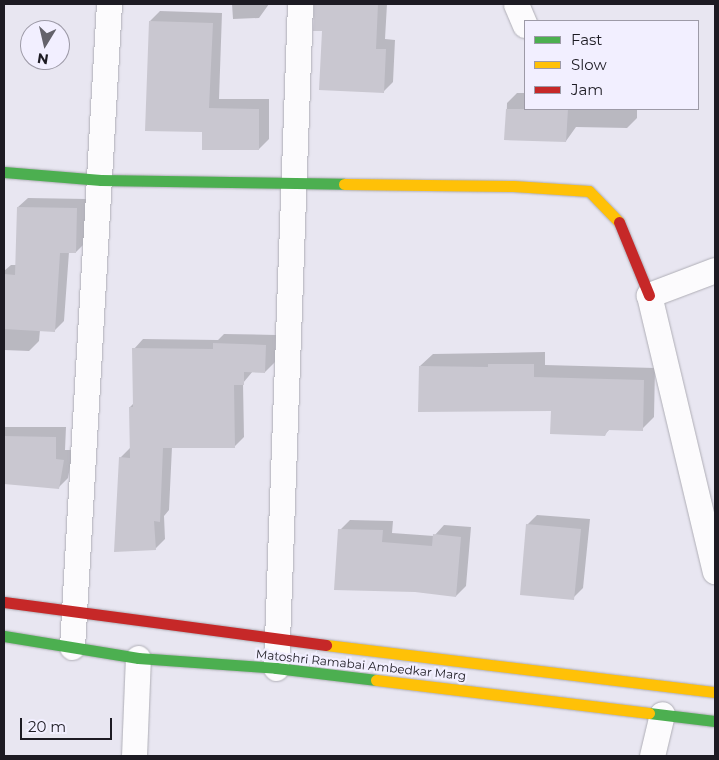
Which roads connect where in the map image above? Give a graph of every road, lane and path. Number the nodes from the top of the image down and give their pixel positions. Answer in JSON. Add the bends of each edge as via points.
{"nodes":[{"id":1,"x":109,"y":4,"type":"edge"},
{"id":2,"x":300,"y":4,"type":"edge"},
{"id":3,"x":4,"y":172,"type":"edge"},
{"id":4,"x":101,"y":180,"type":"junction"},
{"id":5,"x":292,"y":183,"type":"junction"},
{"id":6,"x":715,"y":270,"type":"edge"},
{"id":7,"x":649,"y":295,"type":"junction"},
{"id":8,"x":715,"y":571,"type":"edge"},
{"id":9,"x":4,"y":602,"type":"edge"},
{"id":10,"x":74,"y":612,"type":"junction"},
{"id":11,"x":4,"y":636,"type":"edge"},
{"id":12,"x":278,"y":639,"type":"junction"},
{"id":13,"x":72,"y":647,"type":"junction"},
{"id":14,"x":138,"y":658,"type":"junction"},
{"id":15,"x":276,"y":668,"type":"junction"},
{"id":16,"x":715,"y":692,"type":"edge"},
{"id":17,"x":662,"y":714,"type":"junction"},
{"id":18,"x":715,"y":721,"type":"edge"},
{"id":19,"x":134,"y":756,"type":"edge"},
{"id":20,"x":652,"y":756,"type":"edge"}],
"edges":[{"from":1,"to":4,"type":"street"},
{"from":2,"to":5,"type":"street"},
{"from":3,"to":4,"type":"street"},
{"from":4,"to":5,"type":"street"},
{"from":4,"to":10,"type":"street"},
{"from":5,"to":7,"type":"street","via":[[513,186],[589,191],[620,221]]},
{"from":5,"to":12,"type":"street"},
{"from":6,"to":7,"type":"street"},
{"from":7,"to":8,"type":"street"},
{"from":9,"to":10,"type":"street"},
{"from":10,"to":12,"type":"street"},
{"from":10,"to":13,"type":"street"},
{"from":11,"to":13,"type":"street","name":"Matoshri Ramabai Ambedkar Marg"},
{"from":12,"to":15,"type":"street"},
{"from":12,"to":16,"type":"street"},
{"from":13,"to":14,"type":"street","name":"Matoshri Ramabai Ambedkar Marg"},
{"from":14,"to":15,"type":"street","name":"Matoshri Ramabai Ambedkar Marg"},
{"from":14,"to":19,"type":"street"},
{"from":15,"to":17,"type":"street","name":"Matoshri Ramabai Ambedkar Marg"},
{"from":17,"to":18,"type":"street","name":"Matoshri Ramabai Ambedkar Marg"},
{"from":17,"to":20,"type":"street"}]}
